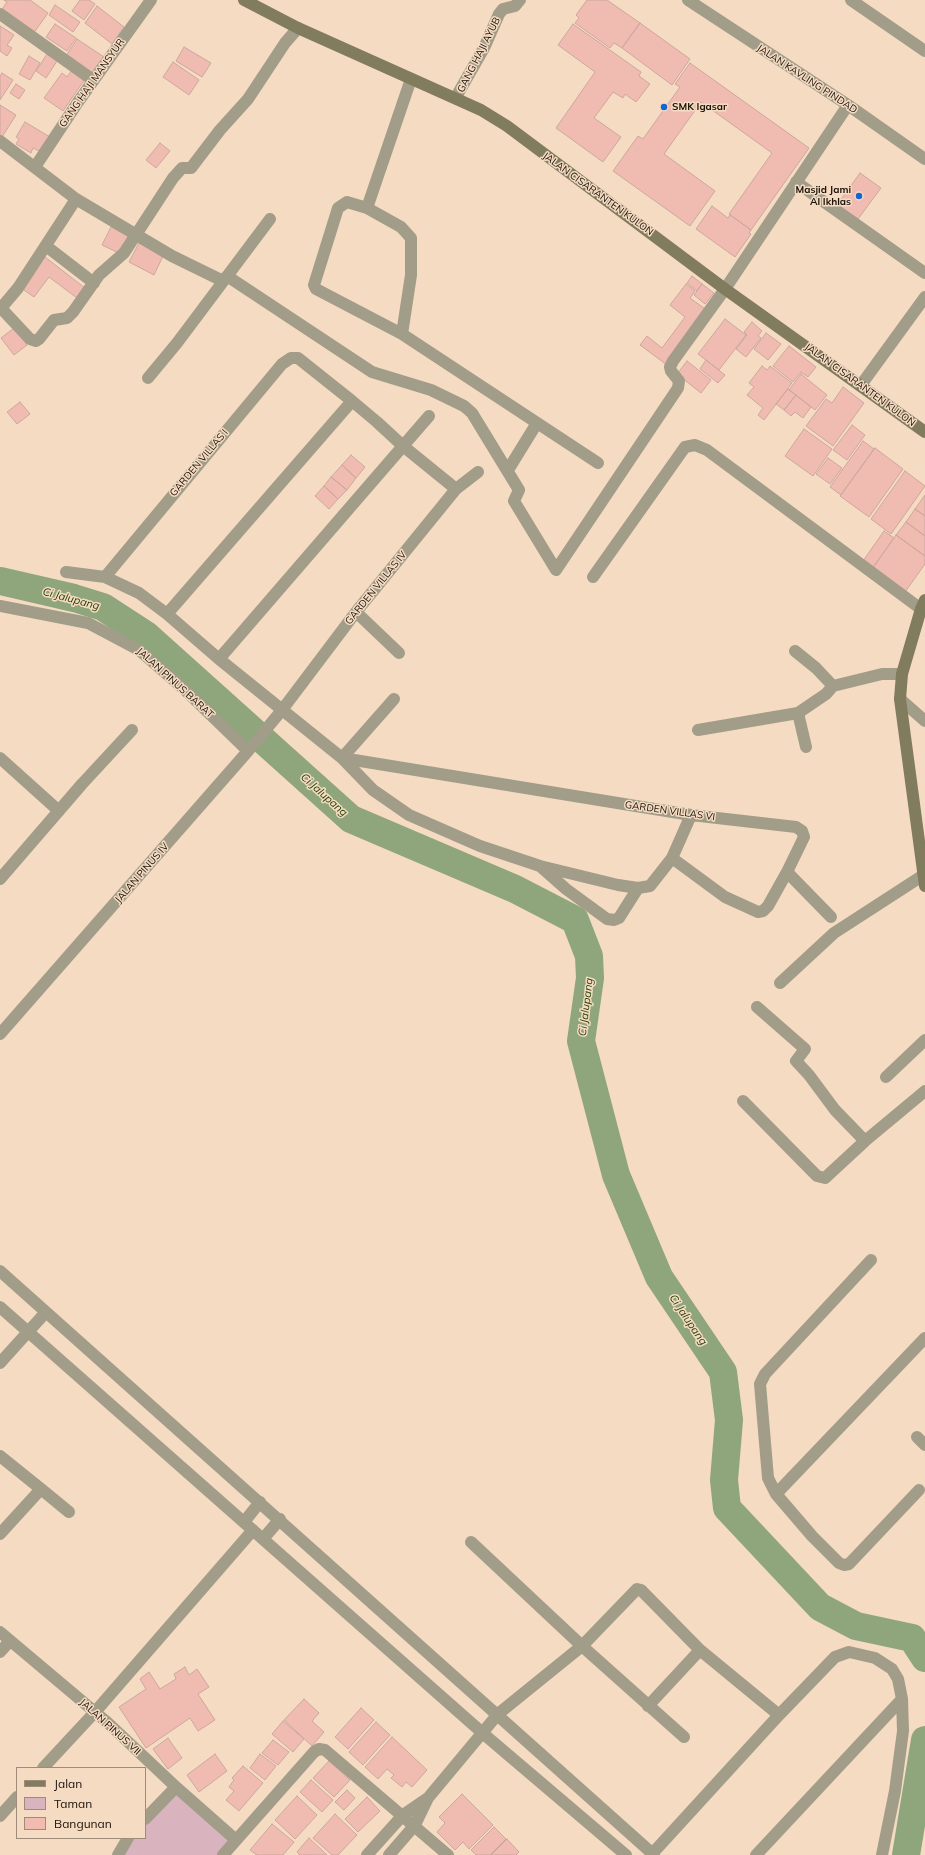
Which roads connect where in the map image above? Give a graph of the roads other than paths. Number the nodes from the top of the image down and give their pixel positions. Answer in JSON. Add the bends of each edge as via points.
{"nodes":[{"id":1,"x":151,"y":0,"type":"edge"},
{"id":2,"x":244,"y":0,"type":"edge"},
{"id":3,"x":520,"y":0,"type":"edge"},
{"id":4,"x":688,"y":0,"type":"edge"},
{"id":5,"x":851,"y":0,"type":"edge"},
{"id":6,"x":0,"y":14,"type":"edge"},
{"id":7,"x":298,"y":28,"type":"junction"},
{"id":8,"x":925,"y":50,"type":"edge"},
{"id":9,"x":411,"y":79,"type":"junction"},
{"id":10,"x":93,"y":80,"type":"junction"},
{"id":11,"x":456,"y":98,"type":"junction"},
{"id":12,"x":848,"y":106,"type":"junction"},
{"id":13,"x":0,"y":141,"type":"edge"},
{"id":14,"x":925,"y":159,"type":"edge"},
{"id":15,"x":35,"y":167,"type":"junction"},
{"id":16,"x":796,"y":182,"type":"junction"},
{"id":17,"x":76,"y":200,"type":"junction"},
{"id":18,"x":367,"y":208,"type":"junction"},
{"id":19,"x":270,"y":219,"type":"dead end"},
{"id":20,"x":135,"y":235,"type":"junction"},
{"id":21,"x":46,"y":246,"type":"junction"},
{"id":22,"x":925,"y":274,"type":"edge"},
{"id":23,"x":225,"y":279,"type":"junction"},
{"id":24,"x":94,"y":283,"type":"junction"},
{"id":25,"x":725,"y":289,"type":"junction"},
{"id":26,"x":925,"y":297,"type":"edge"},
{"id":27,"x":1,"y":309,"type":"edge"},
{"id":28,"x":402,"y":334,"type":"junction"},
{"id":29,"x":148,"y":378,"type":"dead end"},
{"id":30,"x":861,"y":385,"type":"junction"},
{"id":31,"x":352,"y":401,"type":"junction"},
{"id":32,"x":429,"y":416,"type":"dead end"},
{"id":33,"x":537,"y":423,"type":"junction"},
{"id":34,"x":925,"y":432,"type":"edge"},
{"id":35,"x":403,"y":446,"type":"junction"},
{"id":36,"x":598,"y":463,"type":"dead end"},
{"id":37,"x":508,"y":470,"type":"junction"},
{"id":38,"x":478,"y":472,"type":"dead end"},
{"id":39,"x":456,"y":489,"type":"junction"},
{"id":40,"x":66,"y":572,"type":"dead end"},
{"id":41,"x":105,"y":577,"type":"junction"},
{"id":42,"x":593,"y":577,"type":"dead end"},
{"id":43,"x":923,"y":604,"type":"edge"},
{"id":44,"x":0,"y":606,"type":"edge"},
{"id":45,"x":356,"y":612,"type":"junction"},
{"id":46,"x":167,"y":614,"type":"junction"},
{"id":47,"x":795,"y":651,"type":"dead end"},
{"id":48,"x":399,"y":652,"type":"dead end"},
{"id":49,"x":219,"y":659,"type":"junction"},
{"id":50,"x":902,"y":674,"type":"junction"},
{"id":51,"x":833,"y":686,"type":"junction"},
{"id":52,"x":900,"y":698,"type":"junction"},
{"id":53,"x":394,"y":699,"type":"dead end"},
{"id":54,"x":798,"y":713,"type":"junction"},
{"id":55,"x":279,"y":714,"type":"junction"},
{"id":56,"x":925,"y":722,"type":"edge"},
{"id":57,"x":132,"y":730,"type":"dead end"},
{"id":58,"x":698,"y":730,"type":"dead end"},
{"id":59,"x":806,"y":747,"type":"dead end"},
{"id":60,"x":251,"y":748,"type":"junction"},
{"id":61,"x":0,"y":758,"type":"edge"},
{"id":62,"x":342,"y":758,"type":"junction"},
{"id":63,"x":59,"y":810,"type":"junction"},
{"id":64,"x":691,"y":814,"type":"junction"},
{"id":65,"x":672,"y":858,"type":"junction"},
{"id":66,"x":540,"y":866,"type":"junction"},
{"id":67,"x":788,"y":872,"type":"junction"},
{"id":68,"x":0,"y":879,"type":"edge"},
{"id":69,"x":924,"y":879,"type":"edge"},
{"id":70,"x":638,"y":888,"type":"junction"},
{"id":71,"x":832,"y":917,"type":"dead end"},
{"id":72,"x":780,"y":983,"type":"dead end"},
{"id":73,"x":757,"y":1008,"type":"dead end"},
{"id":74,"x":0,"y":1034,"type":"edge"},
{"id":75,"x":925,"y":1040,"type":"edge"},
{"id":76,"x":886,"y":1076,"type":"dead end"},
{"id":77,"x":925,"y":1091,"type":"edge"},
{"id":78,"x":743,"y":1101,"type":"dead end"},
{"id":79,"x":865,"y":1141,"type":"junction"},
{"id":80,"x":871,"y":1260,"type":"dead end"},
{"id":81,"x":0,"y":1271,"type":"edge"},
{"id":82,"x":0,"y":1307,"type":"edge"},
{"id":83,"x":46,"y":1312,"type":"junction"},
{"id":84,"x":28,"y":1331,"type":"junction"},
{"id":85,"x":925,"y":1338,"type":"edge"},
{"id":86,"x":0,"y":1363,"type":"edge"},
{"id":87,"x":0,"y":1456,"type":"edge"},
{"id":88,"x":41,"y":1489,"type":"junction"},
{"id":89,"x":919,"y":1490,"type":"dead end"},
{"id":90,"x":776,"y":1494,"type":"junction"},
{"id":91,"x":260,"y":1502,"type":"junction"},
{"id":92,"x":69,"y":1512,"type":"dead end"},
{"id":93,"x":280,"y":1519,"type":"junction"},
{"id":94,"x":248,"y":1526,"type":"junction"},
{"id":95,"x":0,"y":1534,"type":"edge"},
{"id":96,"x":263,"y":1539,"type":"junction"},
{"id":97,"x":470,"y":1542,"type":"dead end"},
{"id":98,"x":0,"y":1632,"type":"edge"},
{"id":99,"x":10,"y":1641,"type":"junction"},
{"id":100,"x":582,"y":1646,"type":"junction"},
{"id":101,"x":700,"y":1650,"type":"junction"},
{"id":102,"x":0,"y":1652,"type":"edge"},
{"id":103,"x":902,"y":1699,"type":"junction"},
{"id":104,"x":648,"y":1706,"type":"junction"},
{"id":105,"x":95,"y":1712,"type":"junction"},
{"id":106,"x":498,"y":1714,"type":"junction"},
{"id":107,"x":779,"y":1715,"type":"junction"},
{"id":108,"x":482,"y":1732,"type":"junction"},
{"id":109,"x":684,"y":1737,"type":"dead end"},
{"id":110,"x":44,"y":1767,"type":"edge"},
{"id":111,"x":176,"y":1788,"type":"junction"},
{"id":112,"x":16,"y":1798,"type":"edge"},
{"id":113,"x":428,"y":1798,"type":"junction"},
{"id":114,"x":403,"y":1814,"type":"junction"},
{"id":115,"x":0,"y":1816,"type":"edge"},
{"id":116,"x":146,"y":1817,"type":"edge"},
{"id":117,"x":415,"y":1825,"type":"junction"},
{"id":118,"x":127,"y":1839,"type":"edge"},
{"id":119,"x":236,"y":1840,"type":"junction"},
{"id":120,"x":652,"y":1854,"type":"edge"},
{"id":121,"x":118,"y":1855,"type":"edge"},
{"id":122,"x":223,"y":1855,"type":"edge"},
{"id":123,"x":367,"y":1855,"type":"edge"},
{"id":124,"x":389,"y":1855,"type":"edge"},
{"id":125,"x":448,"y":1855,"type":"edge"},
{"id":126,"x":626,"y":1855,"type":"edge"},
{"id":127,"x":756,"y":1855,"type":"edge"},
{"id":128,"x":882,"y":1855,"type":"edge"}],
"edges":[{"from":1,"to":10,"type":"street","name":"GANG HAJI MANSYUR"},
{"from":2,"to":7,"type":"main road","name":"JALAN CISARANTEN KULON"},
{"from":3,"to":11,"type":"street","name":"GANG HAJI AYUB","via":[[515,6],[503,9],[499,14],[484,48]]},
{"from":4,"to":12,"type":"street","name":"JALAN KAVLING PINDAD"},
{"from":5,"to":8,"type":"street"},
{"from":6,"to":10,"type":"street"},
{"from":7,"to":9,"type":"main road","name":"JALAN CISARANTEN KULON"},
{"from":7,"to":20,"type":"street","via":[[285,42],[248,99],[191,168],[182,168]]},
{"from":9,"to":11,"type":"main road","name":"JALAN CISARANTEN KULON"},
{"from":9,"to":18,"type":"street"},
{"from":10,"to":15,"type":"street","name":"GANG HAJI MANSYUR"},
{"from":11,"to":25,"type":"main road","name":"JALAN CISARANTEN KULON","via":[[507,126]]},
{"from":12,"to":14,"type":"street","name":"JALAN KAVLING PINDAD"},
{"from":12,"to":16,"type":"street"},
{"from":13,"to":15,"type":"street"},
{"from":15,"to":17,"type":"street"},
{"from":16,"to":22,"type":"street"},
{"from":16,"to":25,"type":"street"},
{"from":17,"to":20,"type":"street"},
{"from":17,"to":21,"type":"street"},
{"from":18,"to":28,"type":"street","via":[[401,227],[411,238],[411,275]]},
{"from":18,"to":28,"type":"street","via":[[347,202],[338,208],[314,285],[316,289]]},
{"from":19,"to":23,"type":"street"},
{"from":20,"to":23,"type":"street","via":[[172,256]]},
{"from":20,"to":24,"type":"street","via":[[124,253],[99,275]]},
{"from":21,"to":24,"type":"street"},
{"from":21,"to":27,"type":"street"},
{"from":23,"to":29,"type":"street"},
{"from":23,"to":37,"type":"street","via":[[372,372],[432,390],[464,406],[472,413]]},
{"from":24,"to":27,"type":"street","via":[[67,318],[54,320],[36,341]]},
{"from":25,"to":30,"type":"main road","name":"JALAN CISARANTEN KULON"},
{"from":25,"to":37,"type":"street","via":[[670,367],[679,381],[678,388],[556,570],[514,501],[519,490]]},
{"from":26,"to":30,"type":"street"},
{"from":28,"to":33,"type":"street"},
{"from":30,"to":34,"type":"main road","name":"JALAN CISARANTEN KULON"},
{"from":31,"to":35,"type":"street"},
{"from":31,"to":41,"type":"street","name":"GARDEN VILLAS I","via":[[298,358],[291,358],[282,364]]},
{"from":31,"to":46,"type":"street"},
{"from":32,"to":35,"type":"street"},
{"from":33,"to":36,"type":"street"},
{"from":33,"to":37,"type":"street"},
{"from":35,"to":39,"type":"street"},
{"from":35,"to":49,"type":"street"},
{"from":38,"to":39,"type":"street","name":"GARDEN VILLAS IV"},
{"from":39,"to":45,"type":"street","name":"GARDEN VILLAS IV"},
{"from":40,"to":41,"type":"street"},
{"from":41,"to":46,"type":"street","via":[[139,593]]},
{"from":42,"to":43,"type":"street","via":[[685,446],[695,445],[707,450]]},
{"from":43,"to":50,"type":"main road"},
{"from":44,"to":60,"type":"street","name":"JALAN PINUS BARAT","via":[[88,623],[139,650]]},
{"from":45,"to":48,"type":"street"},
{"from":45,"to":55,"type":"street","name":"GARDEN VILLAS IV"},
{"from":46,"to":49,"type":"street"},
{"from":47,"to":51,"type":"street"},
{"from":49,"to":55,"type":"street"},
{"from":50,"to":51,"type":"street","via":[[882,674]]},
{"from":50,"to":52,"type":"main road"},
{"from":51,"to":54,"type":"street","via":[[826,694]]},
{"from":52,"to":56,"type":"street"},
{"from":52,"to":69,"type":"main road"},
{"from":53,"to":62,"type":"street"},
{"from":54,"to":58,"type":"street"},
{"from":54,"to":59,"type":"street"},
{"from":55,"to":60,"type":"street","name":"JALAN PINUS IV"},
{"from":55,"to":62,"type":"street"},
{"from":57,"to":63,"type":"street"},
{"from":60,"to":74,"type":"street","name":"JALAN PINUS IV"},
{"from":61,"to":63,"type":"street"},
{"from":62,"to":64,"type":"street","name":"GARDEN VILLAS VI"},
{"from":62,"to":66,"type":"street","via":[[373,790],[409,815],[480,846]]},
{"from":63,"to":68,"type":"street"},
{"from":64,"to":65,"type":"street"},
{"from":64,"to":67,"type":"street","name":"GARDEN VILLAS VI","via":[[796,827],[802,831],[804,837]]},
{"from":65,"to":67,"type":"street","name":"GARDEN VILLAS VI","via":[[725,897],[758,912],[768,906]]},
{"from":65,"to":70,"type":"street","via":[[650,886]]},
{"from":66,"to":70,"type":"street"},
{"from":66,"to":70,"type":"street","via":[[566,889],[608,919],[619,918]]},
{"from":67,"to":71,"type":"street"},
{"from":69,"to":72,"type":"street","via":[[834,933]]},
{"from":73,"to":79,"type":"street","via":[[805,1049],[796,1061],[835,1110]]},
{"from":75,"to":76,"type":"street"},
{"from":77,"to":79,"type":"street"},
{"from":78,"to":79,"type":"street","via":[[821,1178],[825,1178]]},
{"from":80,"to":90,"type":"street","via":[[765,1374],[760,1384],[768,1478]]},
{"from":81,"to":83,"type":"street"},
{"from":82,"to":84,"type":"street"},
{"from":83,"to":84,"type":"street"},
{"from":83,"to":91,"type":"street"},
{"from":84,"to":86,"type":"street"},
{"from":84,"to":94,"type":"street"},
{"from":85,"to":90,"type":"street"},
{"from":87,"to":88,"type":"street"},
{"from":88,"to":92,"type":"street"},
{"from":88,"to":95,"type":"street"},
{"from":89,"to":90,"type":"street","via":[[849,1564],[844,1565],[812,1536]]},
{"from":91,"to":93,"type":"street"},
{"from":91,"to":94,"type":"street"},
{"from":93,"to":96,"type":"street"},
{"from":93,"to":106,"type":"street"},
{"from":94,"to":96,"type":"street"},
{"from":94,"to":105,"type":"street"},
{"from":96,"to":108,"type":"street"},
{"from":97,"to":100,"type":"street"},
{"from":98,"to":99,"type":"street","name":"JALAN PINUS VII"},
{"from":99,"to":102,"type":"street"},
{"from":99,"to":105,"type":"street","name":"JALAN PINUS VII"},
{"from":100,"to":101,"type":"street","via":[[639,1589]]},
{"from":100,"to":104,"type":"street"},
{"from":100,"to":106,"type":"street"},
{"from":101,"to":104,"type":"street"},
{"from":101,"to":107,"type":"street"},
{"from":103,"to":107,"type":"street","via":[[898,1679],[892,1669],[875,1658],[849,1652],[835,1657]]},
{"from":103,"to":127,"type":"street"},
{"from":103,"to":128,"type":"street","via":[[903,1731],[895,1791]]},
{"from":104,"to":109,"type":"street"},
{"from":105,"to":110,"type":"street"},
{"from":105,"to":111,"type":"street","name":"JALAN PINUS VII"},
{"from":106,"to":108,"type":"street"},
{"from":106,"to":120,"type":"street"},
{"from":107,"to":120,"type":"street"},
{"from":108,"to":113,"type":"street"},
{"from":108,"to":126,"type":"street"},
{"from":111,"to":116,"type":"street"},
{"from":111,"to":119,"type":"street","name":"JALAN PINUS VII"},
{"from":112,"to":115,"type":"street"},
{"from":113,"to":114,"type":"street"},
{"from":113,"to":117,"type":"street"},
{"from":114,"to":117,"type":"street"},
{"from":114,"to":119,"type":"street","via":[[325,1750],[319,1749]]},
{"from":114,"to":123,"type":"street"},
{"from":117,"to":124,"type":"street"},
{"from":117,"to":125,"type":"street"},
{"from":118,"to":121,"type":"street"},
{"from":119,"to":122,"type":"street"}]}
